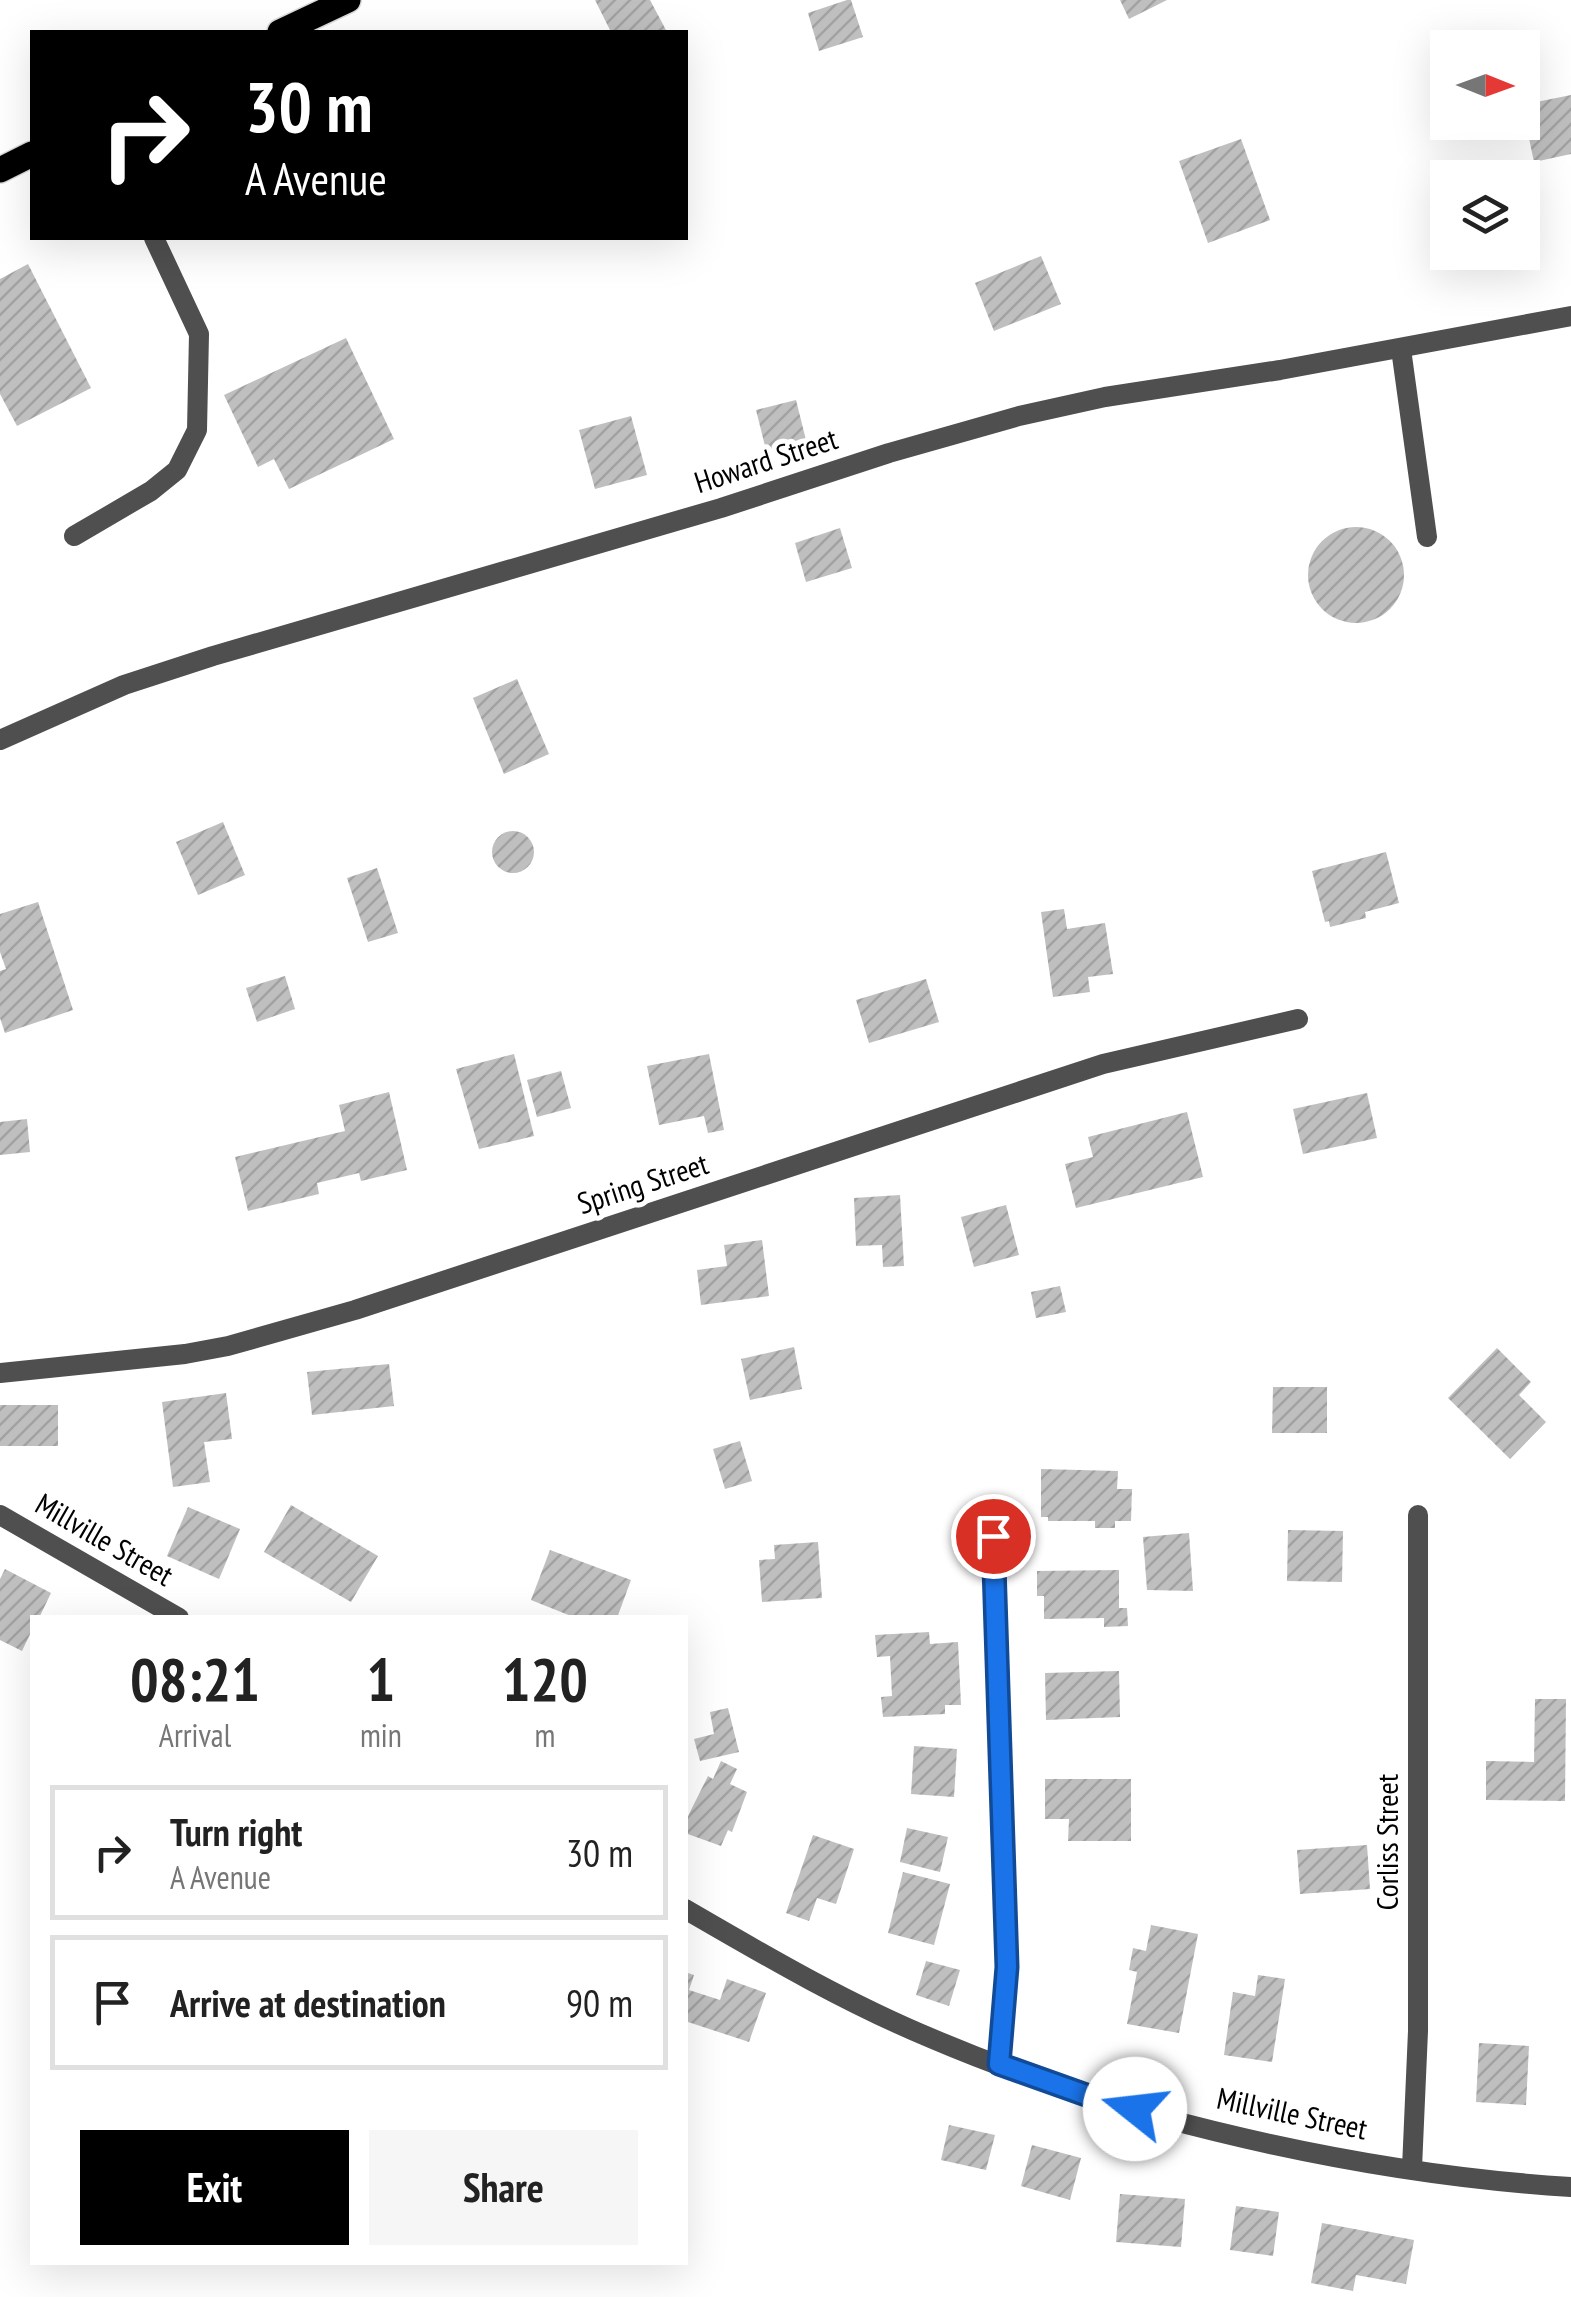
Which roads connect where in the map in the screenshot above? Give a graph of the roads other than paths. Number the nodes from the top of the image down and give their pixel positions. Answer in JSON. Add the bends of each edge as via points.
{"nodes":[{"id":1,"x":348,"y":0,"type":"edge"},
{"id":2,"x":284,"y":30,"type":"edge"},
{"id":3,"x":30,"y":155,"type":"edge"},
{"id":4,"x":0,"y":170,"type":"edge"},
{"id":5,"x":155,"y":240,"type":"edge"},
{"id":6,"x":1571,"y":316,"type":"edge"},
{"id":7,"x":1401,"y":348,"type":"junction"},
{"id":8,"x":74,"y":536,"type":"dead end"},
{"id":9,"x":1427,"y":537,"type":"dead end"},
{"id":10,"x":0,"y":740,"type":"edge"},
{"id":11,"x":1298,"y":1019,"type":"dead end"},
{"id":12,"x":0,"y":1373,"type":"edge"},
{"id":13,"x":0,"y":1515,"type":"edge"},
{"id":14,"x":1418,"y":1516,"type":"dead end"},
{"id":15,"x":993,"y":1536,"type":"dead end"},
{"id":16,"x":174,"y":1615,"type":"edge"},
{"id":17,"x":688,"y":1912,"type":"edge"},
{"id":18,"x":999,"y":2064,"type":"junction"},
{"id":19,"x":1412,"y":2168,"type":"junction"},
{"id":20,"x":1571,"y":2187,"type":"edge"}],
"edges":[{"from":1,"to":2,"type":"main road"},
{"from":3,"to":4,"type":"main road"},
{"from":5,"to":8,"type":"street","via":[[199,334],[197,430],[177,470]]},
{"from":6,"to":7,"type":"street","name":"Howard Street"},
{"from":7,"to":9,"type":"street"},
{"from":7,"to":10,"type":"street","name":"Howard Street","via":[[1105,397],[890,452],[213,656],[124,685]]},
{"from":11,"to":12,"type":"street","name":"Spring Street","via":[[1104,1064],[228,1346]]},
{"from":13,"to":16,"type":"street","name":"Millville Street"},
{"from":14,"to":19,"type":"street","name":"Corliss Street"},
{"from":15,"to":18,"type":"street","via":[[1007,1967]]},
{"from":17,"to":18,"type":"street","name":"Millville Street","via":[[814,1984]]},
{"from":18,"to":19,"type":"street","name":"Millville Street","via":[[1194,2124]]},
{"from":19,"to":20,"type":"street","name":"Millville Street"}]}
